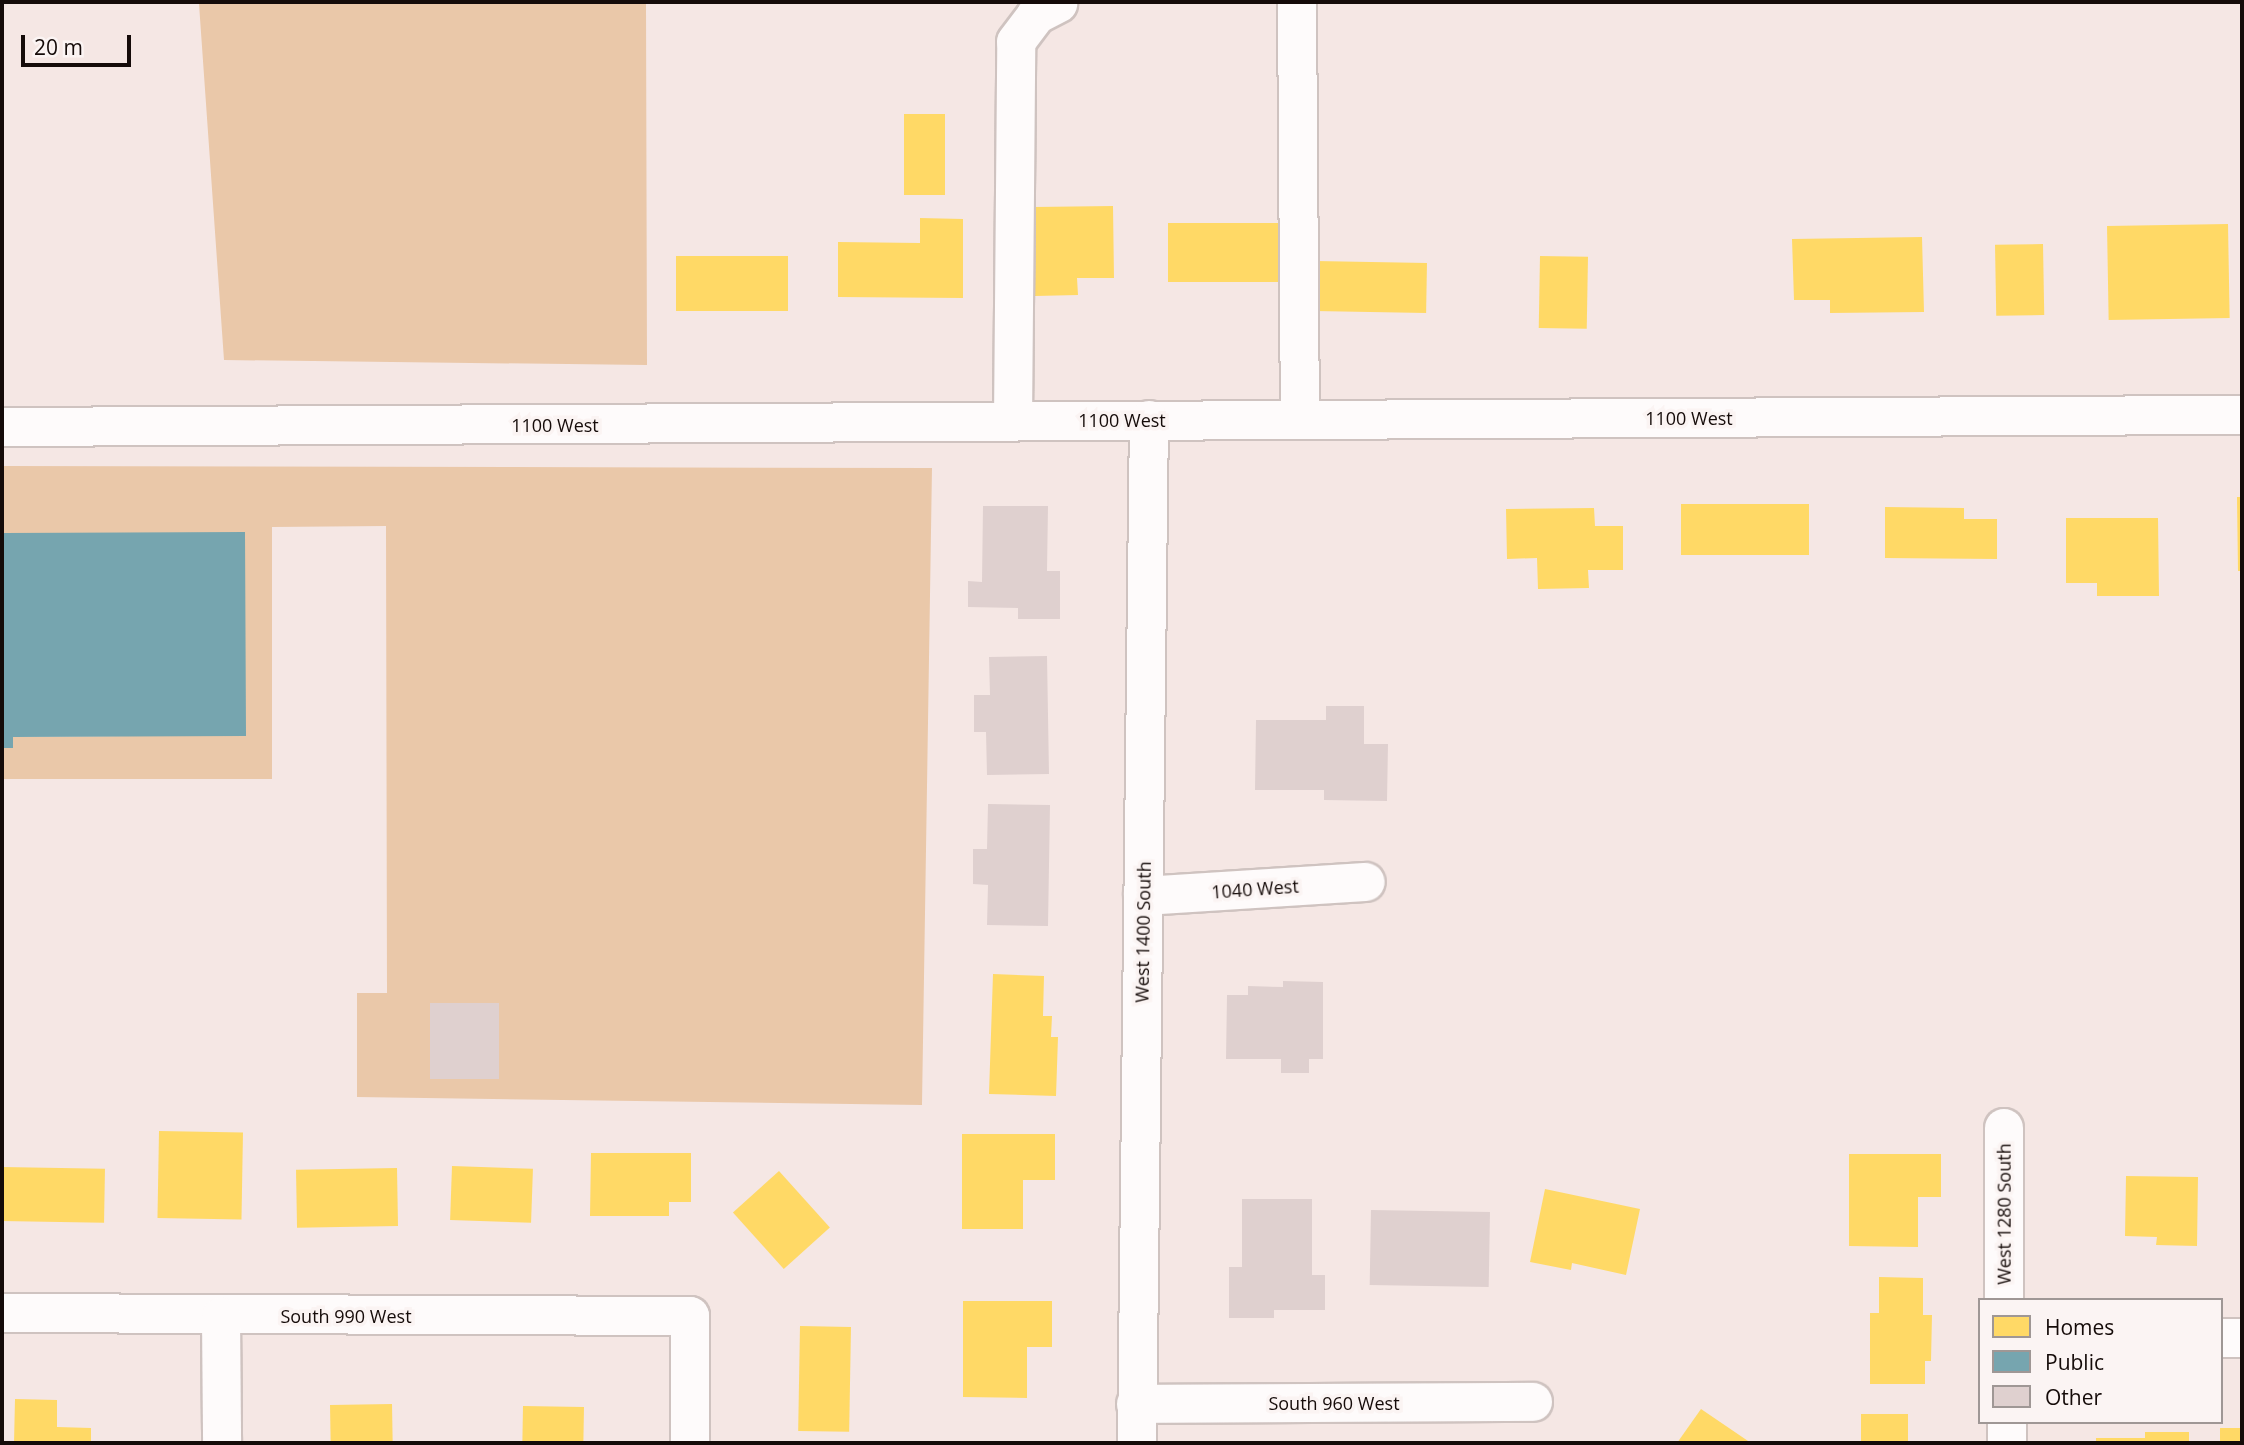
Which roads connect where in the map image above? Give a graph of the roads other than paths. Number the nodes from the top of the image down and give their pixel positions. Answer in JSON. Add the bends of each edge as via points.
{"nodes":[{"id":1,"x":1297,"y":2,"type":"edge"},
{"id":2,"x":1058,"y":4,"type":"dead end"},
{"id":3,"x":2242,"y":415,"type":"edge"},
{"id":4,"x":1149,"y":420,"type":"junction"},
{"id":5,"x":1300,"y":420,"type":"junction"},
{"id":6,"x":1013,"y":421,"type":"junction"},
{"id":7,"x":2,"y":427,"type":"edge"},
{"id":8,"x":1366,"y":882,"type":"dead end"},
{"id":9,"x":1143,"y":896,"type":"junction"},
{"id":10,"x":2004,"y":1128,"type":"dead end"},
{"id":11,"x":2004,"y":1298,"type":"edge"},
{"id":12,"x":2,"y":1313,"type":"edge"},
{"id":13,"x":221,"y":1317,"type":"junction"},
{"id":14,"x":2223,"y":1338,"type":"edge"},
{"id":15,"x":2242,"y":1338,"type":"edge"},
{"id":16,"x":1533,"y":1402,"type":"dead end"},
{"id":17,"x":1136,"y":1404,"type":"junction"},
{"id":18,"x":2007,"y":1424,"type":"edge"},
{"id":19,"x":222,"y":1443,"type":"edge"},
{"id":20,"x":690,"y":1443,"type":"edge"},
{"id":21,"x":1136,"y":1443,"type":"edge"},
{"id":22,"x":2007,"y":1443,"type":"edge"}],
"edges":[{"from":1,"to":5,"type":"street"},
{"from":2,"to":6,"type":"street","via":[[1036,15],[1016,42]]},
{"from":3,"to":5,"type":"street","name":"1100 West"},
{"from":4,"to":5,"type":"street","name":"1100 West"},
{"from":4,"to":6,"type":"street","name":"1100 West"},
{"from":4,"to":9,"type":"street","name":"West 1400 South"},
{"from":6,"to":7,"type":"street","name":"1100 West"},
{"from":8,"to":9,"type":"street","name":"1040 West"},
{"from":9,"to":17,"type":"street","name":"West 1400 South"},
{"from":10,"to":11,"type":"street","name":"West 1280 South"},
{"from":12,"to":13,"type":"street","name":"South 990 West"},
{"from":13,"to":19,"type":"street"},
{"from":13,"to":20,"type":"street","name":"South 990 West","via":[[690,1316]]},
{"from":14,"to":15,"type":"street"},
{"from":16,"to":17,"type":"street","name":"South 960 West"},
{"from":17,"to":21,"type":"street","name":"West 1400 South"},
{"from":18,"to":22,"type":"street"}]}
